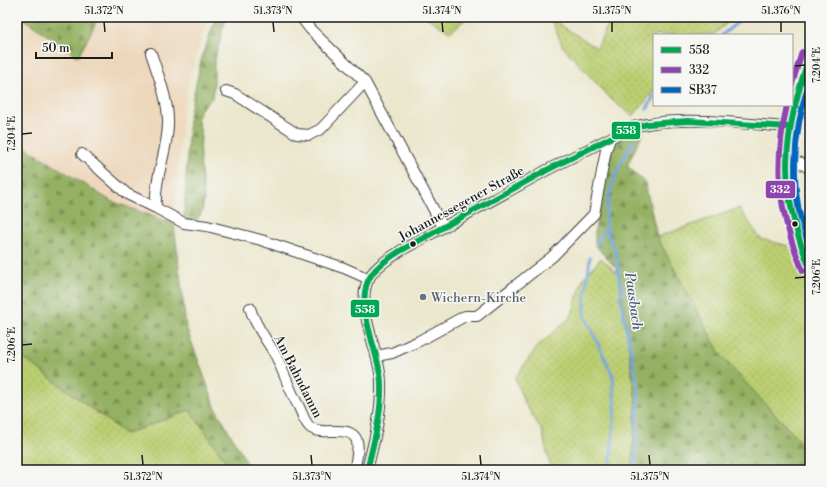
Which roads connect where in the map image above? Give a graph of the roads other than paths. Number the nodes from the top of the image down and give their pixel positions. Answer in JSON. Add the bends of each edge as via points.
{"nodes":[{"id":1,"x":301,"y":17,"type":"edge"},
{"id":2,"x":151,"y":53,"type":"dead end"},
{"id":3,"x":810,"y":54,"type":"edge"},
{"id":4,"x":365,"y":82,"type":"junction"},
{"id":5,"x":226,"y":91,"type":"dead end"},
{"id":6,"x":789,"y":127,"type":"junction"},
{"id":7,"x":610,"y":139,"type":"junction"},
{"id":8,"x":82,"y":154,"type":"dead end"},
{"id":9,"x":786,"y":160,"type":"junction"},
{"id":10,"x":810,"y":169,"type":"edge"},
{"id":11,"x":156,"y":208,"type":"junction"},
{"id":12,"x":443,"y":227,"type":"junction"},
{"id":13,"x":810,"y":268,"type":"edge"},
{"id":14,"x":369,"y":279,"type":"junction"},
{"id":15,"x":250,"y":308,"type":"dead end"},
{"id":16,"x":376,"y":356,"type":"junction"},
{"id":17,"x":354,"y":470,"type":"edge"},
{"id":18,"x":367,"y":470,"type":"edge"}],
"edges":[{"from":1,"to":4,"type":"street","via":[[310,29]]},
{"from":2,"to":11,"type":"street","via":[[165,98],[168,125],[157,177]]},
{"from":3,"to":6,"type":"main road"},
{"from":4,"to":5,"type":"street","via":[[321,129],[309,135],[297,134],[235,94]]},
{"from":4,"to":12,"type":"street"},
{"from":6,"to":7,"type":"street","name":"Johannessegener Straße","via":[[667,121],[635,127]]},
{"from":6,"to":9,"type":"main road"},
{"from":7,"to":12,"type":"street","name":"Johannessegener Straße"},
{"from":7,"to":16,"type":"street","via":[[594,214],[553,256],[477,316],[465,316],[419,341],[392,353]]},
{"from":8,"to":11,"type":"street","via":[[127,194]]},
{"from":9,"to":10,"type":"street","via":[[801,163]]},
{"from":9,"to":13,"type":"main road","via":[[789,203],[794,225]]},
{"from":11,"to":14,"type":"street","via":[[184,224],[207,226],[261,240]]},
{"from":12,"to":14,"type":"street","name":"Johannessegener Straße","via":[[400,251],[381,265]]},
{"from":14,"to":16,"type":"street","via":[[364,306]]},
{"from":15,"to":17,"type":"street","name":"Am Bahndamm","via":[[309,426],[317,432],[352,434],[356,439]]},
{"from":16,"to":18,"type":"street","via":[[381,382],[378,427]]}]}
